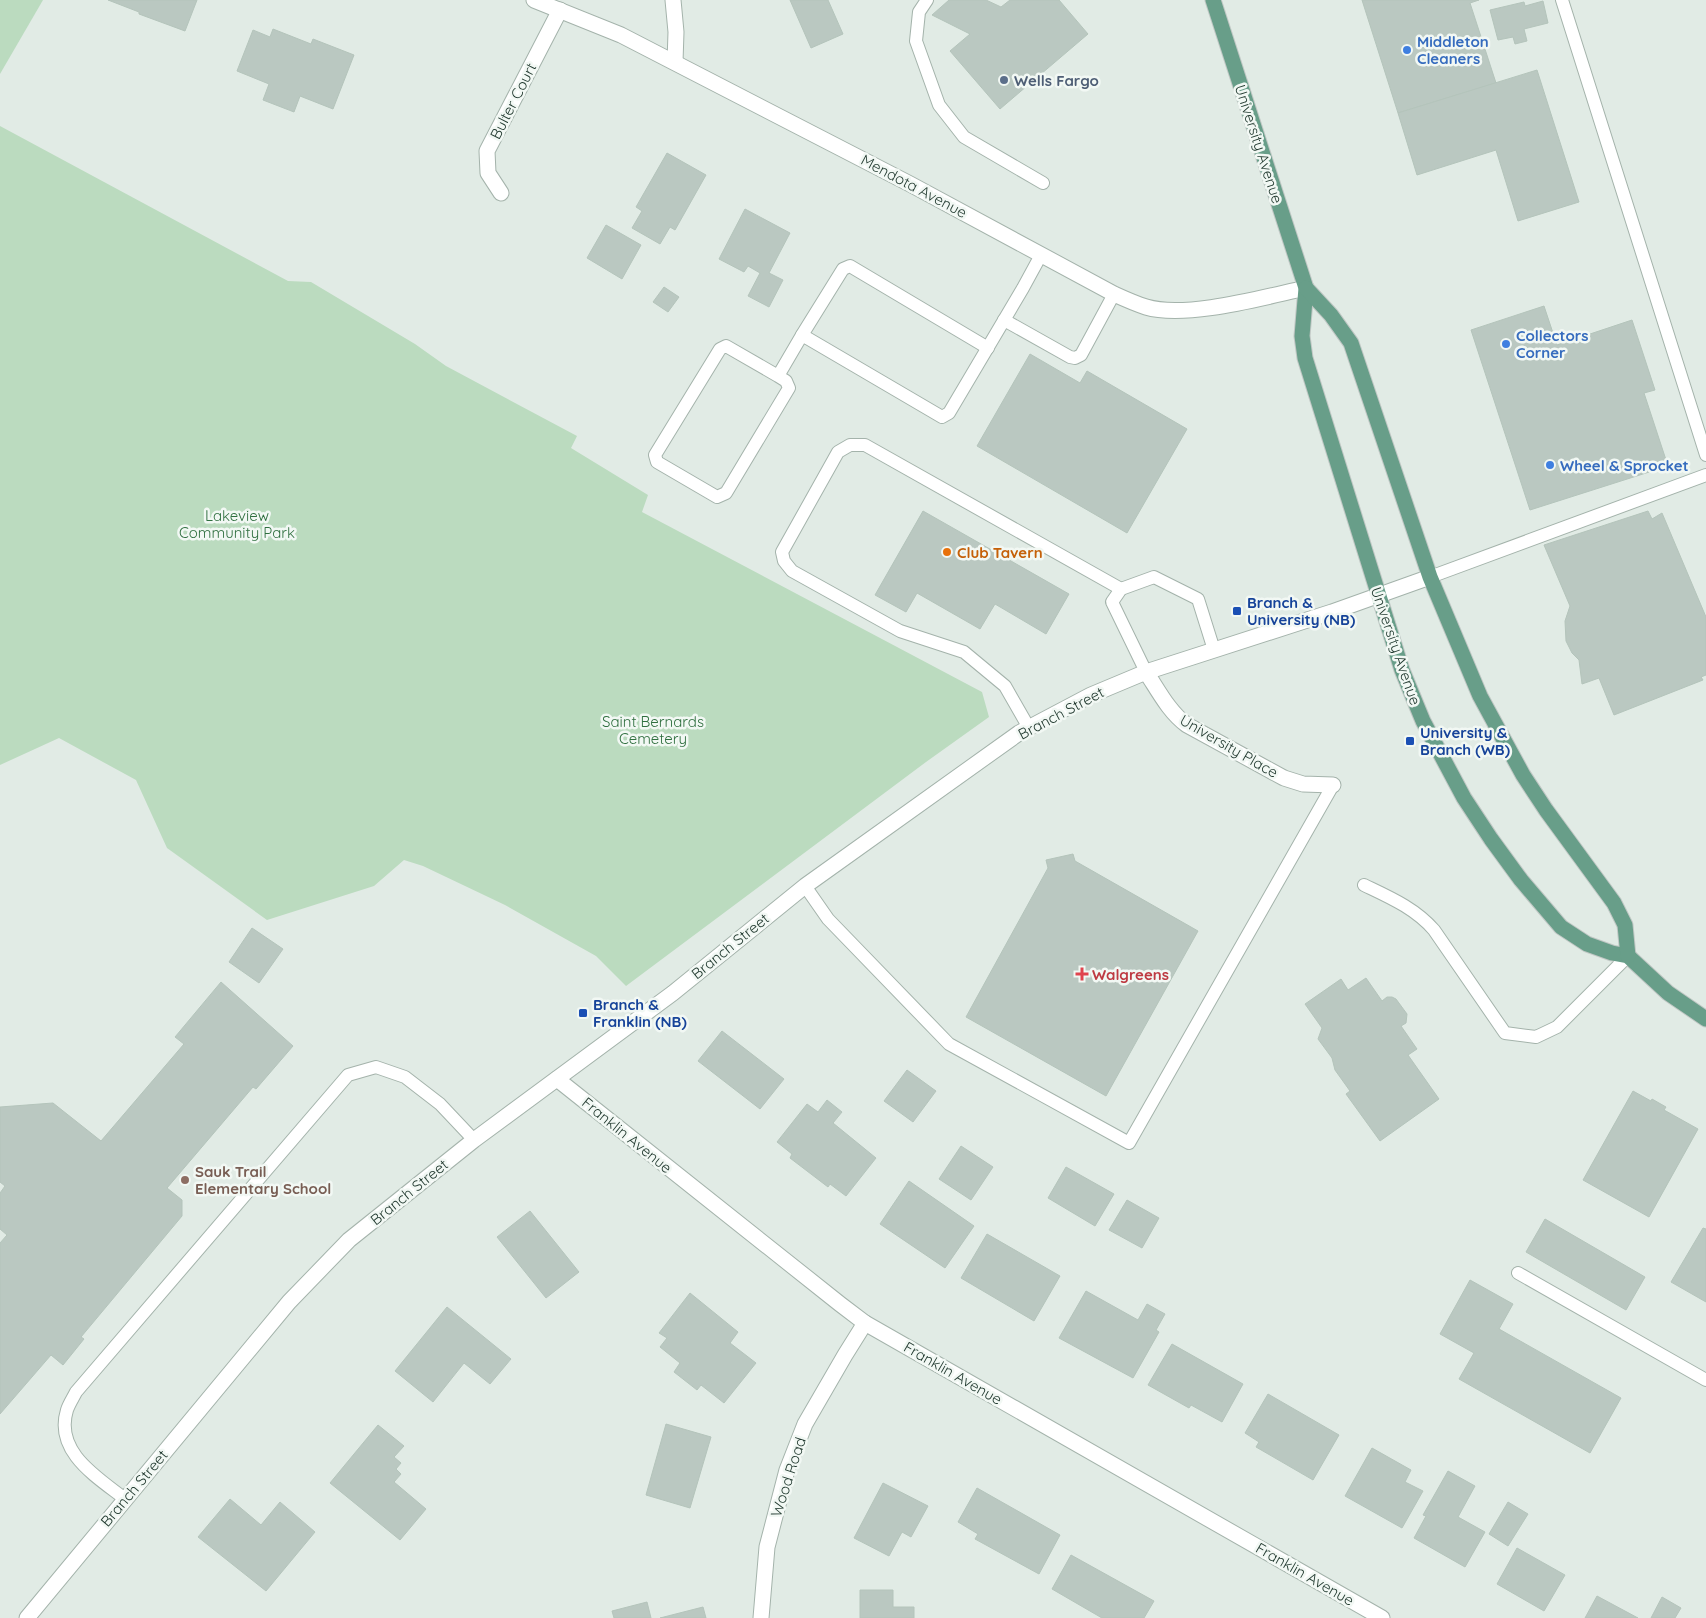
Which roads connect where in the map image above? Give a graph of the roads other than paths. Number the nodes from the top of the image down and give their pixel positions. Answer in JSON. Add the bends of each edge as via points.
{"nodes":[{"id":1,"x":534,"y":0,"type":"edge"},
{"id":2,"x":673,"y":0,"type":"edge"},
{"id":3,"x":927,"y":0,"type":"edge"},
{"id":4,"x":1213,"y":0,"type":"edge"},
{"id":5,"x":1562,"y":0,"type":"edge"},
{"id":6,"x":560,"y":10,"type":"junction"},
{"id":7,"x":675,"y":62,"type":"junction"},
{"id":8,"x":1043,"y":183,"type":"dead end"},
{"id":9,"x":500,"y":193,"type":"dead end"},
{"id":10,"x":1041,"y":255,"type":"junction"},
{"id":11,"x":1306,"y":288,"type":"junction"},
{"id":12,"x":1114,"y":294,"type":"junction"},
{"id":13,"x":1004,"y":320,"type":"junction"},
{"id":14,"x":802,"y":335,"type":"junction"},
{"id":15,"x":988,"y":348,"type":"junction"},
{"id":16,"x":778,"y":376,"type":"junction"},
{"id":17,"x":1706,"y":455,"type":"edge"},
{"id":18,"x":1706,"y":474,"type":"edge"},
{"id":19,"x":1430,"y":577,"type":"junction"},
{"id":20,"x":1120,"y":589,"type":"junction"},
{"id":21,"x":1378,"y":595,"type":"junction"},
{"id":22,"x":1214,"y":650,"type":"junction"},
{"id":23,"x":1146,"y":672,"type":"junction"},
{"id":24,"x":1030,"y":728,"type":"junction"},
{"id":25,"x":1333,"y":785,"type":"joint"},
{"id":26,"x":1364,"y":885,"type":"dead end"},
{"id":27,"x":805,"y":886,"type":"junction"},
{"id":28,"x":1628,"y":956,"type":"junction"},
{"id":29,"x":1706,"y":1020,"type":"edge"},
{"id":30,"x":557,"y":1079,"type":"junction"},
{"id":31,"x":474,"y":1140,"type":"junction"},
{"id":32,"x":1518,"y":1274,"type":"dead end"},
{"id":33,"x":865,"y":1323,"type":"junction"},
{"id":34,"x":1706,"y":1380,"type":"edge"},
{"id":35,"x":125,"y":1500,"type":"junction"},
{"id":36,"x":26,"y":1618,"type":"edge"},
{"id":37,"x":761,"y":1618,"type":"edge"},
{"id":38,"x":1382,"y":1618,"type":"edge"}],
"edges":[{"from":1,"to":6,"type":"street","name":"Mendota Avenue"},
{"from":2,"to":7,"type":"street"},
{"from":3,"to":8,"type":"lane","via":[[919,12],[916,41],[939,105],[964,137]]},
{"from":4,"to":11,"type":"main road","name":"University Avenue"},
{"from":5,"to":17,"type":"lane"},
{"from":6,"to":7,"type":"street","name":"Mendota Avenue","via":[[621,34]]},
{"from":6,"to":9,"type":"street","name":"Bulter Court","via":[[487,151],[488,174]]},
{"from":7,"to":10,"type":"street","name":"Mendota Avenue"},
{"from":10,"to":12,"type":"street","name":"Mendota Avenue"},
{"from":10,"to":13,"type":"lane"},
{"from":11,"to":12,"type":"street","name":"Mendota Avenue","via":[[1192,310],[1147,308]]},
{"from":11,"to":19,"type":"main road","name":"University Avenue","via":[[1331,315],[1351,344]]},
{"from":11,"to":21,"type":"main road","name":"University Avenue","via":[[1302,336],[1305,358]]},
{"from":12,"to":13,"type":"lane","via":[[1081,355],[1075,358]]},
{"from":13,"to":15,"type":"lane"},
{"from":14,"to":15,"type":"lane","via":[[843,269],[850,266]]},
{"from":14,"to":15,"type":"lane","via":[[942,417],[949,413]]},
{"from":14,"to":16,"type":"lane"},
{"from":16,"to":16,"type":"lane","via":[[786,381],[789,388],[726,493],[717,497],[657,462],[655,455],[720,349],[726,346]]},
{"from":18,"to":19,"type":"lane"},
{"from":19,"to":21,"type":"street","name":"Branch Street"},
{"from":19,"to":28,"type":"main road","name":"University Avenue","via":[[1480,696],[1515,761],[1618,911],[1625,925]]},
{"from":20,"to":22,"type":"lane","via":[[1154,577],[1198,599]]},
{"from":20,"to":23,"type":"lane","via":[[1112,602]]},
{"from":20,"to":24,"type":"lane","via":[[865,444],[850,445],[838,452],[782,552],[784,561],[792,571],[900,631],[964,652],[1005,686]]},
{"from":21,"to":22,"type":"street","name":"Branch Street"},
{"from":21,"to":28,"type":"main road","name":"University Avenue","via":[[1423,721],[1459,789],[1491,839],[1562,928],[1587,944]]},
{"from":22,"to":23,"type":"street","name":"Branch Street"},
{"from":23,"to":24,"type":"street","name":"Branch Street","via":[[1091,695]]},
{"from":23,"to":25,"type":"street","name":"University Place","via":[[1178,718],[1187,724],[1284,778],[1304,784]]},
{"from":24,"to":27,"type":"street","name":"Branch Street"},
{"from":25,"to":27,"type":"lane","via":[[1129,1143],[949,1044],[828,919]]},
{"from":26,"to":28,"type":"lane","via":[[1405,905],[1426,921],[1505,1033],[1536,1037],[1557,1028]]},
{"from":27,"to":30,"type":"street","name":"Branch Street","via":[[673,993]]},
{"from":28,"to":29,"type":"main road","name":"University Avenue","via":[[1668,993]]},
{"from":30,"to":31,"type":"street","name":"Branch Street"},
{"from":30,"to":33,"type":"street","name":"Franklin Avenue"},
{"from":31,"to":35,"type":"street","name":"Branch Street","via":[[349,1240],[289,1302]]},
{"from":31,"to":35,"type":"lane","via":[[440,1104],[405,1077],[376,1067],[348,1075],[76,1392],[67,1410],[64,1432],[70,1451]]},
{"from":32,"to":34,"type":"lane"},
{"from":33,"to":37,"type":"street","name":"Wood Road","via":[[805,1424],[787,1470],[767,1547]]},
{"from":33,"to":38,"type":"street","name":"Franklin Avenue"},
{"from":35,"to":36,"type":"street","name":"Branch Street"}]}
